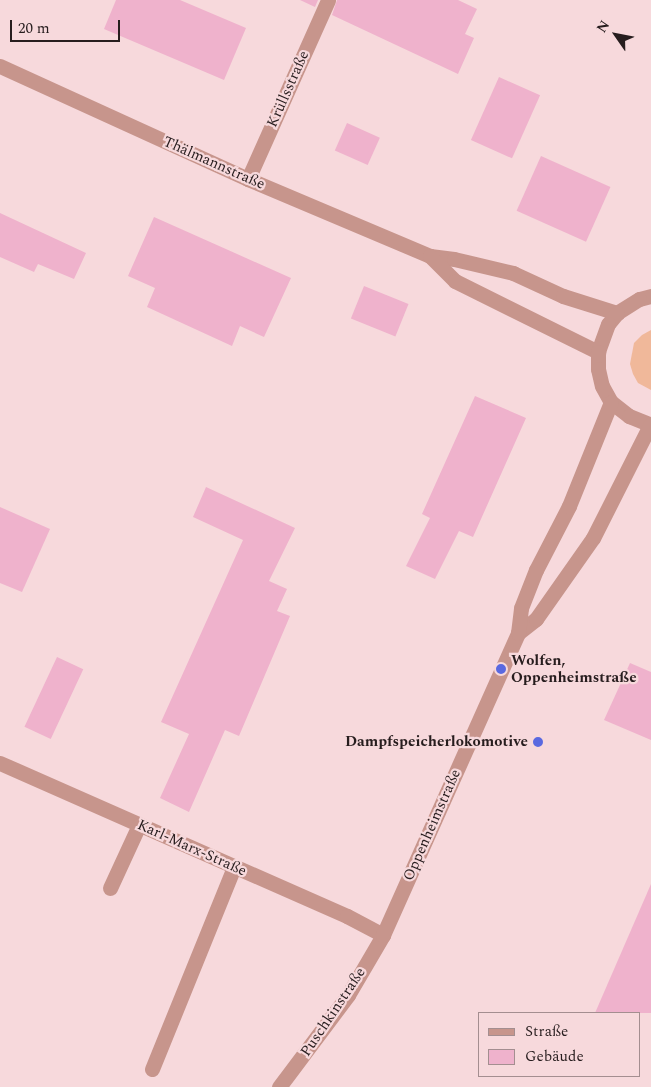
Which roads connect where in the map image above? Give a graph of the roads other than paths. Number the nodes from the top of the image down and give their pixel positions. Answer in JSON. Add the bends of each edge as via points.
{"nodes":[{"id":1,"x":328,"y":0,"type":"edge"},
{"id":2,"x":0,"y":66,"type":"edge"},
{"id":3,"x":248,"y":179,"type":"junction"},
{"id":4,"x":430,"y":256,"type":"junction"},
{"id":5,"x":651,"y":296,"type":"edge"},
{"id":6,"x":618,"y":313,"type":"junction"},
{"id":7,"x":598,"y":352,"type":"junction"},
{"id":8,"x":611,"y":402,"type":"junction"},
{"id":9,"x":651,"y":425,"type":"edge"},
{"id":10,"x":518,"y":633,"type":"junction"},
{"id":11,"x":1,"y":765,"type":"edge"},
{"id":12,"x":139,"y":825,"type":"junction"},
{"id":13,"x":234,"y":867,"type":"junction"},
{"id":14,"x":110,"y":888,"type":"dead end"},
{"id":15,"x":383,"y":935,"type":"junction"},
{"id":16,"x":152,"y":1068,"type":"dead end"},
{"id":17,"x":279,"y":1087,"type":"edge"}],
"edges":[{"from":1,"to":3,"type":"street","name":"Krüllsstraße"},
{"from":2,"to":3,"type":"street","name":"Thälmannstraße"},
{"from":3,"to":4,"type":"street","name":"Thälmannstraße"},
{"from":4,"to":6,"type":"street","name":"Thälmannstraße","via":[[513,273],[563,296]]},
{"from":4,"to":7,"type":"street","name":"Thälmannstraße","via":[[455,281]]},
{"from":5,"to":6,"type":"street","name":"Oppenheimstraße","via":[[639,299]]},
{"from":6,"to":7,"type":"street","name":"Oppenheimstraße","via":[[608,324]]},
{"from":7,"to":8,"type":"street","name":"Oppenheimstraße","via":[[600,378]]},
{"from":8,"to":9,"type":"street","name":"Oppenheimstraße","via":[[629,416]]},
{"from":8,"to":10,"type":"street","name":"Oppenheimstraße","via":[[572,498],[536,570],[521,608]]},
{"from":9,"to":10,"type":"street","name":"Oppenheimstraße","via":[[592,538],[536,619]]},
{"from":10,"to":15,"type":"street","name":"Oppenheimstraße"},
{"from":11,"to":12,"type":"street","name":"Karl-Marx-Straße"},
{"from":12,"to":13,"type":"street","name":"Karl-Marx-Straße"},
{"from":12,"to":14,"type":"street"},
{"from":13,"to":15,"type":"street","name":"Karl-Marx-Straße"},
{"from":13,"to":16,"type":"street"},
{"from":15,"to":17,"type":"street","name":"Puschkinstraße","via":[[348,995]]}]}
